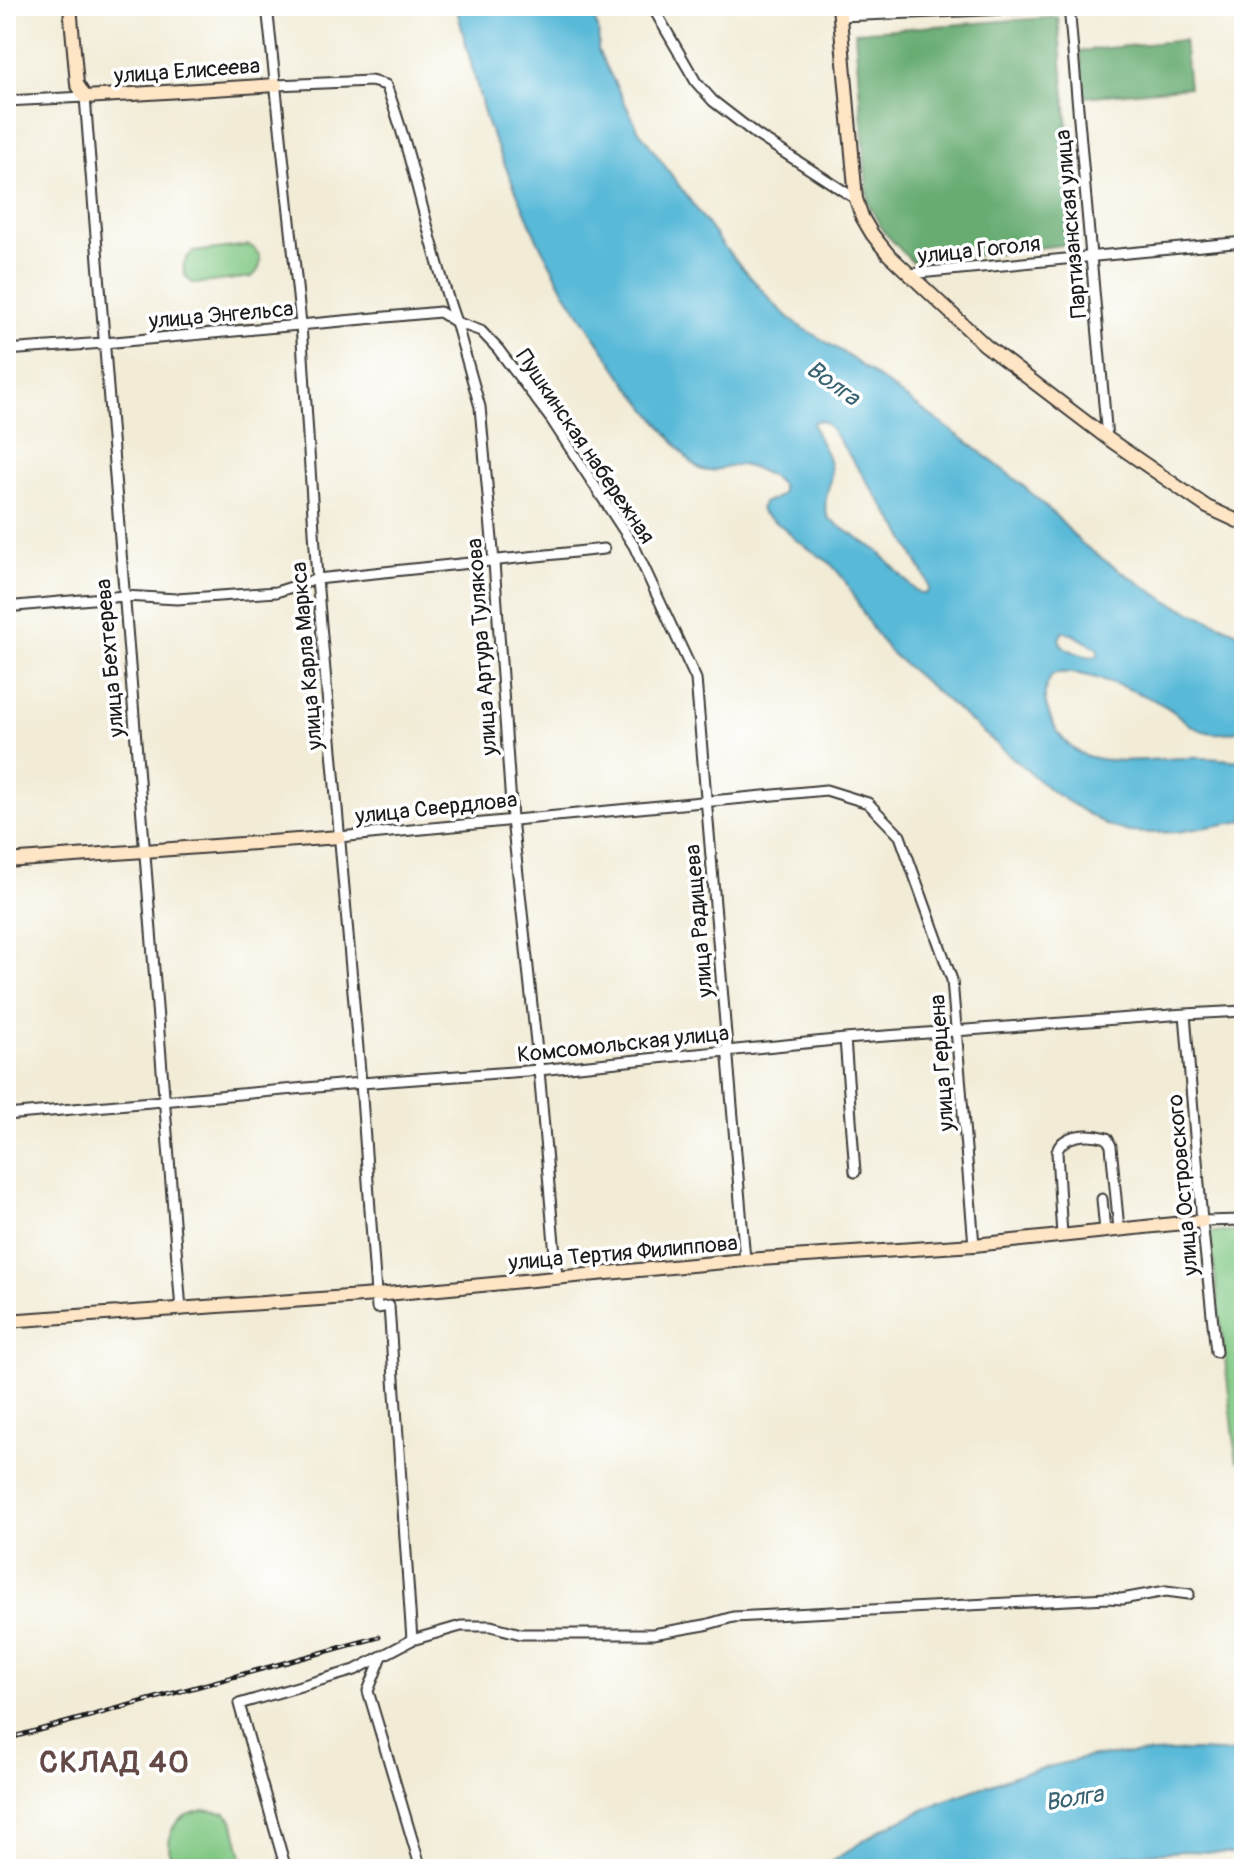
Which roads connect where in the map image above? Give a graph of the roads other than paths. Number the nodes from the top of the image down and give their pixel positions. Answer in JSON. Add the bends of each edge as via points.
{"nodes":[{"id":1,"x":70,"y":6,"type":"edge"},
{"id":2,"x":267,"y":6,"type":"edge"},
{"id":3,"x":652,"y":6,"type":"edge"},
{"id":4,"x":1085,"y":6,"type":"edge"},
{"id":5,"x":1069,"y":7,"type":"edge"},
{"id":6,"x":840,"y":11,"type":"edge"},
{"id":7,"x":276,"y":85,"type":"junction"},
{"id":8,"x":85,"y":97,"type":"junction"},
{"id":9,"x":6,"y":101,"type":"edge"},
{"id":10,"x":856,"y":199,"type":"junction"},
{"id":11,"x":1244,"y":242,"type":"edge"},
{"id":12,"x":1091,"y":256,"type":"junction"},
{"id":13,"x":908,"y":274,"type":"junction"},
{"id":14,"x":456,"y":322,"type":"junction"},
{"id":15,"x":301,"y":324,"type":"junction"},
{"id":16,"x":104,"y":343,"type":"junction"},
{"id":17,"x":6,"y":350,"type":"edge"},
{"id":18,"x":1107,"y":438,"type":"junction"},
{"id":19,"x":1244,"y":524,"type":"edge"},
{"id":20,"x":604,"y":549,"type":"dead end"},
{"id":21,"x":494,"y":562,"type":"junction"},
{"id":22,"x":317,"y":579,"type":"junction"},
{"id":23,"x":124,"y":596,"type":"junction"},
{"id":24,"x":6,"y":607,"type":"edge"},
{"id":25,"x":673,"y":632,"type":"joint"},
{"id":26,"x":705,"y":802,"type":"junction"},
{"id":27,"x":868,"y":803,"type":"joint"},
{"id":28,"x":512,"y":819,"type":"junction"},
{"id":29,"x":339,"y":837,"type":"junction"},
{"id":30,"x":145,"y":851,"type":"junction"},
{"id":31,"x":6,"y":861,"type":"edge"},
{"id":32,"x":1244,"y":1011,"type":"edge"},
{"id":33,"x":1185,"y":1014,"type":"junction"},
{"id":34,"x":955,"y":1030,"type":"junction"},
{"id":35,"x":845,"y":1039,"type":"junction"},
{"id":36,"x":727,"y":1051,"type":"junction"},
{"id":37,"x":539,"y":1070,"type":"junction"},
{"id":38,"x":361,"y":1083,"type":"junction"},
{"id":39,"x":164,"y":1100,"type":"junction"},
{"id":40,"x":6,"y":1115,"type":"edge"},
{"id":41,"x":855,"y":1172,"type":"dead end"},
{"id":42,"x":1102,"y":1199,"type":"dead end"},
{"id":43,"x":1244,"y":1220,"type":"edge"},
{"id":44,"x":1202,"y":1221,"type":"junction"},
{"id":45,"x":1119,"y":1229,"type":"junction"},
{"id":46,"x":1105,"y":1231,"type":"junction"},
{"id":47,"x":1062,"y":1236,"type":"junction"},
{"id":48,"x":974,"y":1245,"type":"junction"},
{"id":49,"x":745,"y":1260,"type":"junction"},
{"id":50,"x":557,"y":1278,"type":"junction"},
{"id":51,"x":376,"y":1299,"type":"junction"},
{"id":52,"x":181,"y":1310,"type":"junction"},
{"id":53,"x":6,"y":1321,"type":"edge"},
{"id":54,"x":1216,"y":1352,"type":"dead end"},
{"id":55,"x":1189,"y":1594,"type":"dead end"},
{"id":56,"x":412,"y":1640,"type":"junction"},
{"id":57,"x":382,"y":1656,"type":"junction"},
{"id":58,"x":286,"y":1869,"type":"edge"},
{"id":59,"x":421,"y":1869,"type":"edge"}],
"edges":[{"from":1,"to":8,"type":"street","name":"улица Бехтерева","via":[[77,84]]},
{"from":2,"to":7,"type":"street","name":"улица Карла Маркса"},
{"from":3,"to":10,"type":"street","via":[[696,82],[713,101]]},
{"from":4,"to":5,"type":"street"},
{"from":5,"to":6,"type":"street"},
{"from":5,"to":12,"type":"street","name":"Партизанская улица"},
{"from":6,"to":10,"type":"street"},
{"from":7,"to":8,"type":"street","name":"улица Елисеева"},
{"from":7,"to":14,"type":"street","name":"улица Елисеева","via":[[386,85]]},
{"from":7,"to":15,"type":"street","name":"улица Карла Маркса"},
{"from":8,"to":9,"type":"street","name":"улица Елисеева"},
{"from":8,"to":16,"type":"street","name":"улица Бехтерева"},
{"from":10,"to":13,"type":"street","via":[[872,234]]},
{"from":11,"to":12,"type":"street","name":"улица Гоголя"},
{"from":12,"to":13,"type":"street","name":"улица Гоголя"},
{"from":12,"to":18,"type":"street","name":"Партизанская улица"},
{"from":13,"to":18,"type":"street","via":[[985,345]]},
{"from":14,"to":15,"type":"street","name":"улица Энгельса","via":[[440,312]]},
{"from":14,"to":21,"type":"street","name":"улица Артура Тулякова","via":[[480,407]]},
{"from":14,"to":25,"type":"street","name":"Пушкинская набережная","via":[[481,331],[551,419],[634,546]]},
{"from":15,"to":16,"type":"street","name":"улица Энгельса"},
{"from":15,"to":22,"type":"street","name":"улица Карла Маркса"},
{"from":16,"to":17,"type":"street","name":"улица Энгельса"},
{"from":16,"to":23,"type":"street","name":"улица Бехтерева"},
{"from":18,"to":19,"type":"street","via":[[1207,507]]},
{"from":20,"to":21,"type":"street"},
{"from":21,"to":22,"type":"street"},
{"from":21,"to":28,"type":"street","name":"улица Артура Тулякова"},
{"from":22,"to":23,"type":"street","via":[[276,592],[177,599]]},
{"from":22,"to":29,"type":"street","name":"улица Карла Маркса"},
{"from":23,"to":24,"type":"street"},
{"from":23,"to":30,"type":"street","name":"улица Бехтерева"},
{"from":25,"to":26,"type":"street","name":"улица Радищева","via":[[696,679]]},
{"from":26,"to":27,"type":"street","name":"улица Свердлова","via":[[826,790]]},
{"from":26,"to":28,"type":"street","name":"улица Свердлова"},
{"from":26,"to":36,"type":"street","name":"улица Радищева"},
{"from":27,"to":34,"type":"street","name":"улица Герцена","via":[[900,836],[952,980]]},
{"from":28,"to":29,"type":"street","name":"улица Свердлова"},
{"from":28,"to":37,"type":"street","name":"улица Артура Тулякова"},
{"from":29,"to":30,"type":"street","name":"улица Свердлова"},
{"from":29,"to":38,"type":"street","name":"улица Карла Маркса"},
{"from":30,"to":31,"type":"street","name":"улица Свердлова"},
{"from":30,"to":39,"type":"street","name":"улица Бехтерева"},
{"from":32,"to":33,"type":"street","name":"Комсомольская улица"},
{"from":33,"to":34,"type":"street","name":"Комсомольская улица"},
{"from":33,"to":44,"type":"street","name":"улица Островского"},
{"from":34,"to":35,"type":"street","name":"Комсомольская улица"},
{"from":34,"to":48,"type":"street","name":"улица Герцена"},
{"from":35,"to":36,"type":"street","name":"Комсомольская улица"},
{"from":35,"to":41,"type":"street"},
{"from":36,"to":37,"type":"street","name":"Комсомольская улица"},
{"from":36,"to":49,"type":"street","name":"улица Радищева"},
{"from":37,"to":38,"type":"street","name":"Комсомольская улица"},
{"from":37,"to":50,"type":"street","name":"улица Артура Тулякова"},
{"from":38,"to":39,"type":"street","name":"Комсомольская улица"},
{"from":38,"to":51,"type":"street","name":"улица Карла Маркса"},
{"from":39,"to":40,"type":"street","name":"Комсомольская улица"},
{"from":39,"to":52,"type":"street","name":"улица Бехтерева"},
{"from":42,"to":46,"type":"street"},
{"from":43,"to":44,"type":"street","name":"улица Тертия Филиппова"},
{"from":44,"to":45,"type":"street","name":"улица Тертия Филиппова"},
{"from":44,"to":54,"type":"street","name":"улица Островского"},
{"from":45,"to":46,"type":"street","name":"улица Тертия Филиппова"},
{"from":45,"to":47,"type":"street","via":[[1107,1138],[1067,1138],[1059,1144],[1056,1162]]},
{"from":46,"to":47,"type":"street","name":"улица Тертия Филиппова"},
{"from":47,"to":48,"type":"street","name":"улица Тертия Филиппова"},
{"from":48,"to":49,"type":"street","name":"улица Тертия Филиппова"},
{"from":49,"to":50,"type":"street","name":"улица Тертия Филиппова"},
{"from":50,"to":51,"type":"street","name":"улица Тертия Филиппова"},
{"from":51,"to":52,"type":"street","name":"улица Тертия Филиппова"},
{"from":51,"to":56,"type":"street","via":[[377,1308],[389,1306]]},
{"from":52,"to":53,"type":"street","name":"улица Тертия Филиппова"},
{"from":55,"to":56,"type":"street","via":[[1166,1591],[1122,1599],[733,1617],[653,1634],[521,1634],[461,1626]]},
{"from":56,"to":57,"type":"street"},
{"from":57,"to":58,"type":"street","via":[[355,1670],[239,1704]]},
{"from":57,"to":59,"type":"street","via":[[368,1691]]}]}
